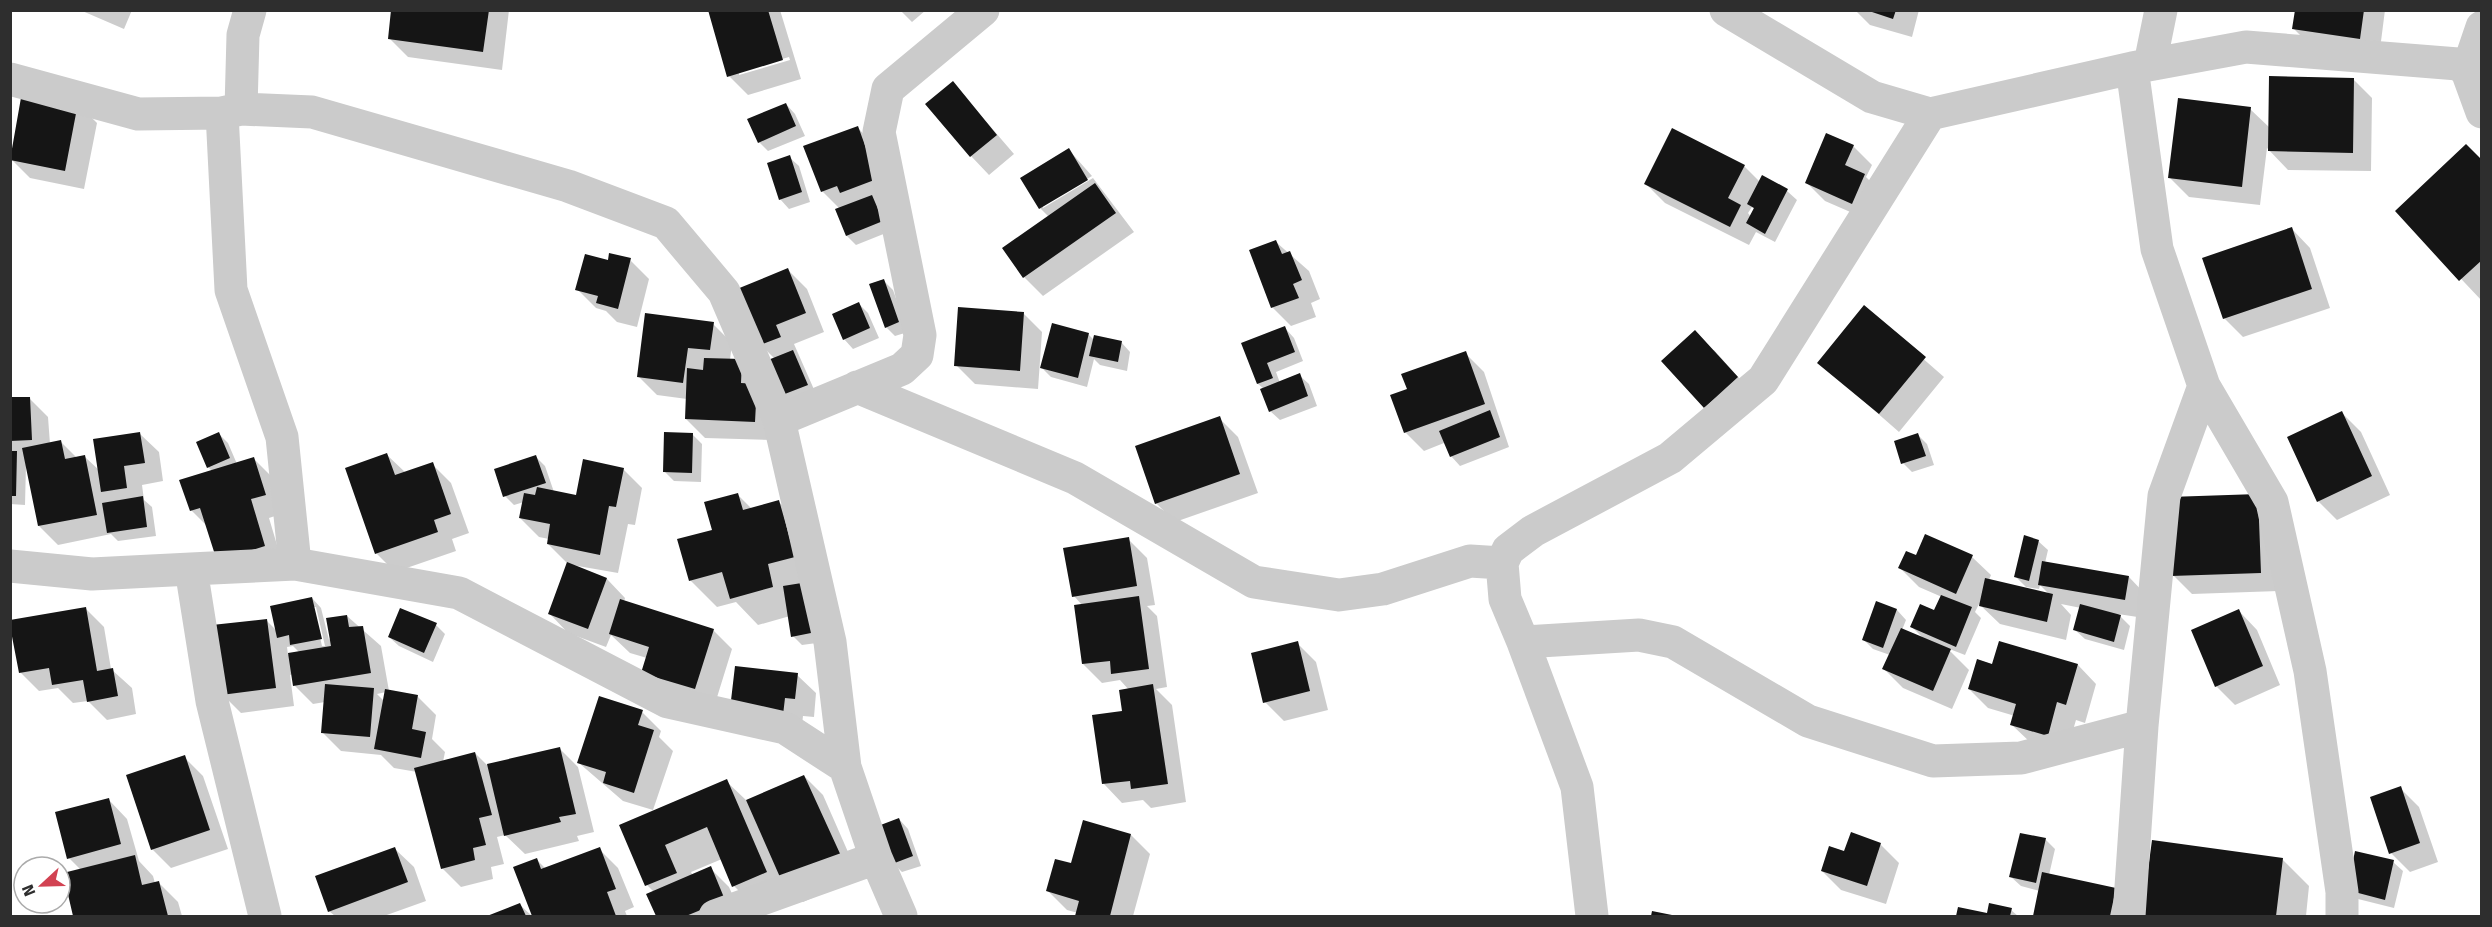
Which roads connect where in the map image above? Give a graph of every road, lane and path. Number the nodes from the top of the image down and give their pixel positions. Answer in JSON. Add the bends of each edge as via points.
{"nodes":[{"id":1,"x":250,"y":10,"type":"edge"},
{"id":2,"x":983,"y":10,"type":"edge"},
{"id":3,"x":1726,"y":10,"type":"edge"},
{"id":4,"x":2161,"y":10,"type":"edge"},
{"id":5,"x":2481,"y":27,"type":"edge"},
{"id":6,"x":2141,"y":66,"type":"junction"},
{"id":7,"x":2467,"y":71,"type":"junction"},
{"id":8,"x":10,"y":79,"type":"edge"},
{"id":9,"x":231,"y":111,"type":"junction"},
{"id":10,"x":2481,"y":112,"type":"edge"},
{"id":11,"x":1930,"y":114,"type":"junction"},
{"id":12,"x":2204,"y":386,"type":"junction"},
{"id":13,"x":857,"y":387,"type":"junction"},
{"id":14,"x":779,"y":420,"type":"junction"},
{"id":15,"x":1502,"y":563,"type":"junction"},
{"id":16,"x":295,"y":564,"type":"junction"},
{"id":17,"x":10,"y":566,"type":"edge"},
{"id":18,"x":191,"y":569,"type":"junction"},
{"id":19,"x":1523,"y":642,"type":"junction"},
{"id":20,"x":2142,"y":726,"type":"junction"},
{"id":21,"x":845,"y":767,"type":"junction"},
{"id":22,"x":876,"y":858,"type":"junction"},
{"id":23,"x":265,"y":916,"type":"edge"},
{"id":24,"x":715,"y":916,"type":"edge"},
{"id":25,"x":901,"y":916,"type":"edge"},
{"id":26,"x":1592,"y":916,"type":"edge"},
{"id":27,"x":2129,"y":916,"type":"edge"},
{"id":28,"x":2342,"y":916,"type":"edge"}],
"edges":[{"from":1,"to":9,"type":"street"},
{"from":2,"to":13,"type":"street","via":[[888,89],[879,132],[921,335],[917,355],[902,369]]},
{"from":3,"to":11,"type":"street","via":[[1872,97]]},
{"from":4,"to":6,"type":"street"},
{"from":5,"to":7,"type":"street"},
{"from":6,"to":7,"type":"street","via":[[2246,47],[2458,64]]},
{"from":6,"to":11,"type":"street"},
{"from":6,"to":12,"type":"street","via":[[2157,249]]},
{"from":7,"to":10,"type":"street"},
{"from":8,"to":9,"type":"street","via":[[138,114]]},
{"from":9,"to":14,"type":"street","via":[[312,112],[568,186],[666,223],[724,292]]},
{"from":9,"to":16,"type":"street","via":[[231,290],[282,437]]},
{"from":11,"to":15,"type":"street","via":[[1763,380],[1670,458],[1533,531],[1508,550]]},
{"from":12,"to":20,"type":"street","via":[[2164,496]]},
{"from":12,"to":28,"type":"street","via":[[2272,502],[2310,671],[2342,892]]},
{"from":13,"to":14,"type":"street"},
{"from":13,"to":15,"type":"street","via":[[1075,478],[1254,582],[1339,595],[1383,590],[1470,561]]},
{"from":14,"to":21,"type":"street","via":[[831,642]]},
{"from":15,"to":19,"type":"street","via":[[1505,599]]},
{"from":16,"to":18,"type":"street"},
{"from":16,"to":21,"type":"street","via":[[459,593],[668,702],[785,728]]},
{"from":17,"to":18,"type":"street","via":[[92,574]]},
{"from":18,"to":23,"type":"street","via":[[212,701]]},
{"from":19,"to":20,"type":"street","via":[[1639,635],[1673,642],[1808,721],[1932,761],[2021,758]]},
{"from":19,"to":26,"type":"street","via":[[1577,787]]},
{"from":20,"to":27,"type":"street"},
{"from":21,"to":22,"type":"street"},
{"from":22,"to":24,"type":"street"},
{"from":22,"to":25,"type":"street"}]}
